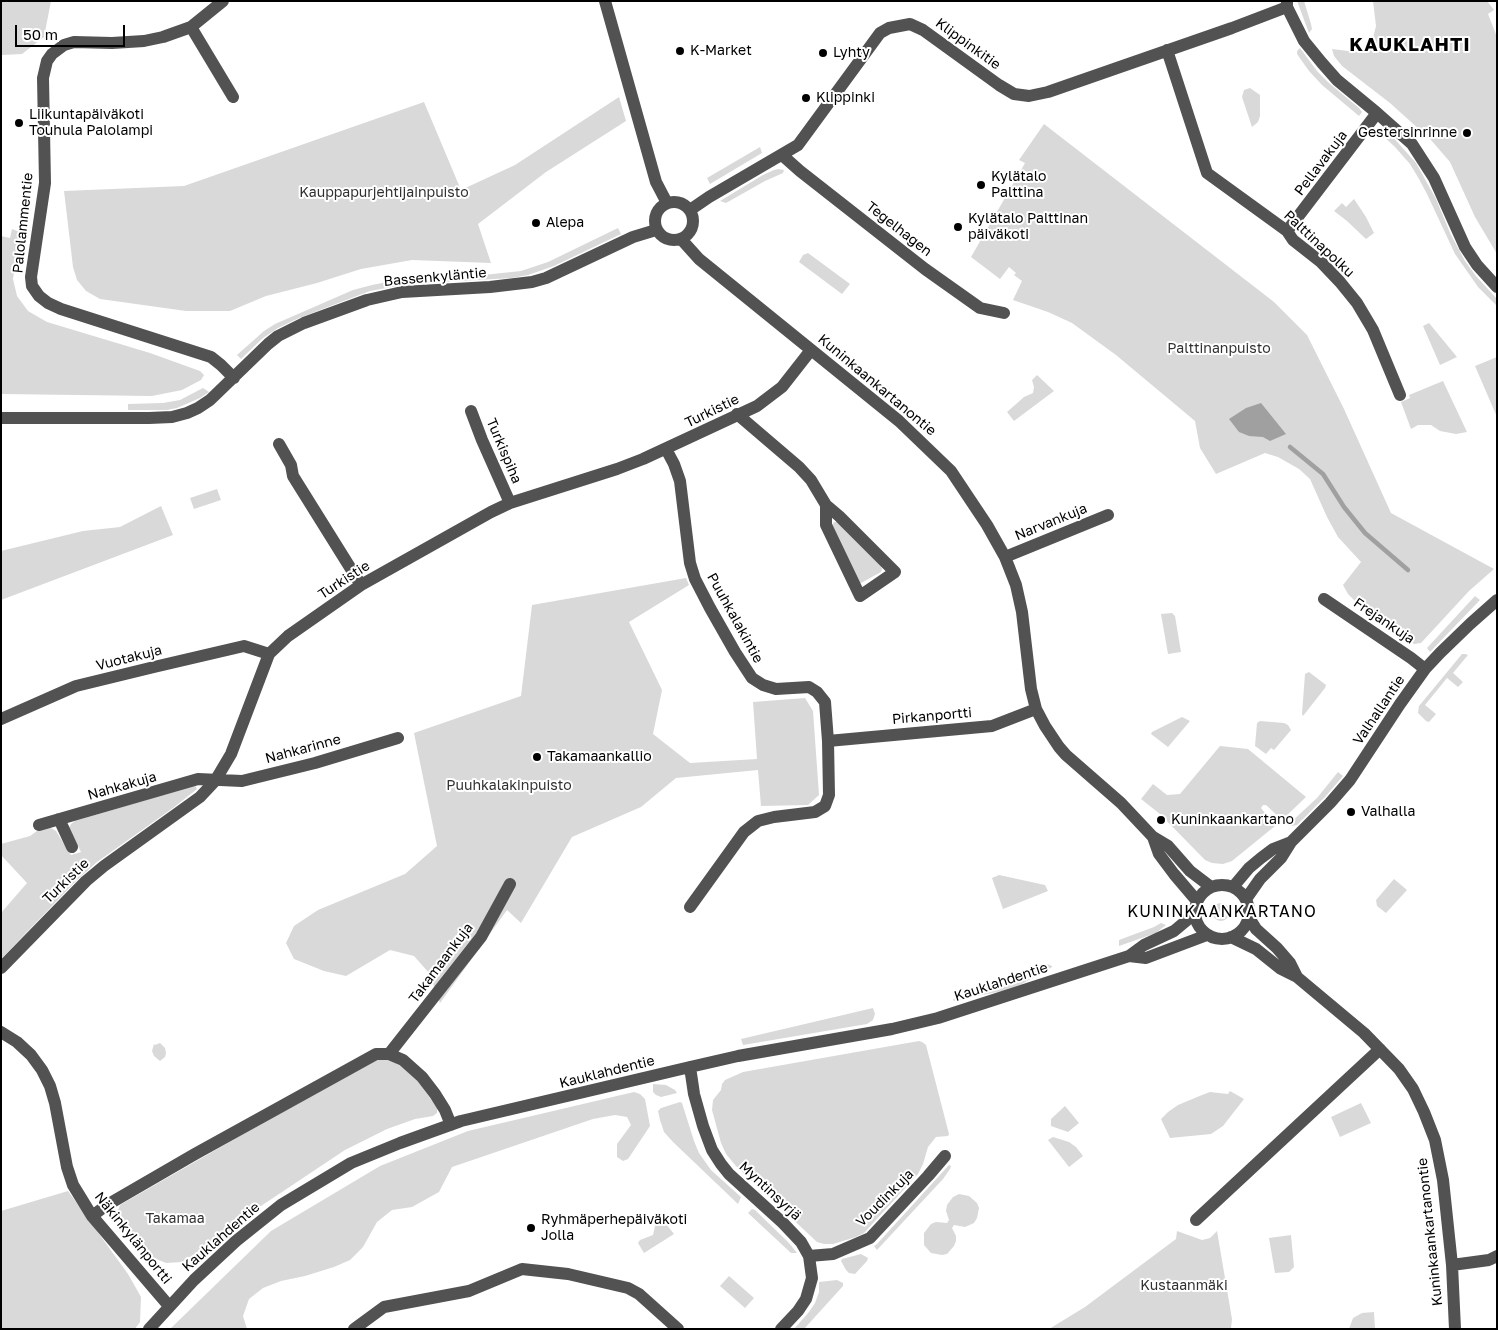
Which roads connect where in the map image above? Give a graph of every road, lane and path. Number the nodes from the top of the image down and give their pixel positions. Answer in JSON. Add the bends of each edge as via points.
{"nodes":[{"id":1,"x":223,"y":1,"type":"edge"},
{"id":2,"x":605,"y":1,"type":"edge"},
{"id":3,"x":1287,"y":4,"type":"edge"},
{"id":4,"x":191,"y":27,"type":"junction"},
{"id":5,"x":1167,"y":50,"type":"junction"},
{"id":6,"x":233,"y":97,"type":"dead end"},
{"id":7,"x":1377,"y":113,"type":"junction"},
{"id":8,"x":782,"y":155,"type":"junction"},
{"id":9,"x":667,"y":203,"type":"junction"},
{"id":10,"x":690,"y":210,"type":"junction"},
{"id":11,"x":656,"y":230,"type":"junction"},
{"id":12,"x":1287,"y":231,"type":"junction"},
{"id":13,"x":681,"y":239,"type":"junction"},
{"id":14,"x":1497,"y":287,"type":"edge"},
{"id":15,"x":1004,"y":313,"type":"dead end"},
{"id":16,"x":812,"y":350,"type":"junction"},
{"id":17,"x":234,"y":378,"type":"junction"},
{"id":18,"x":1400,"y":395,"type":"dead end"},
{"id":19,"x":471,"y":411,"type":"dead end"},
{"id":20,"x":737,"y":414,"type":"junction"},
{"id":21,"x":1,"y":418,"type":"edge"},
{"id":22,"x":279,"y":444,"type":"dead end"},
{"id":23,"x":666,"y":449,"type":"junction"},
{"id":24,"x":510,"y":503,"type":"junction"},
{"id":25,"x":826,"y":505,"type":"junction"},
{"id":26,"x":1108,"y":515,"type":"dead end"},
{"id":27,"x":1005,"y":557,"type":"junction"},
{"id":28,"x":361,"y":585,"type":"junction"},
{"id":29,"x":1324,"y":599,"type":"dead end"},
{"id":30,"x":1497,"y":600,"type":"edge"},
{"id":31,"x":269,"y":654,"type":"junction"},
{"id":32,"x":1425,"y":669,"type":"junction"},
{"id":33,"x":1036,"y":709,"type":"junction"},
{"id":34,"x":1,"y":719,"type":"edge"},
{"id":35,"x":398,"y":738,"type":"dead end"},
{"id":36,"x":828,"y":741,"type":"junction"},
{"id":37,"x":215,"y":780,"type":"junction"},
{"id":38,"x":59,"y":820,"type":"junction"},
{"id":39,"x":39,"y":826,"type":"dead end"},
{"id":40,"x":1153,"y":837,"type":"junction"},
{"id":41,"x":1291,"y":842,"type":"junction"},
{"id":42,"x":72,"y":847,"type":"dead end"},
{"id":43,"x":510,"y":884,"type":"dead end"},
{"id":44,"x":1211,"y":887,"type":"junction"},
{"id":45,"x":1233,"y":887,"type":"junction"},
{"id":46,"x":1246,"y":899,"type":"junction"},
{"id":47,"x":1196,"y":905,"type":"junction"},
{"id":48,"x":690,"y":907,"type":"dead end"},
{"id":49,"x":1248,"y":916,"type":"junction"},
{"id":50,"x":1207,"y":934,"type":"junction"},
{"id":51,"x":1231,"y":937,"type":"junction"},
{"id":52,"x":1129,"y":956,"type":"junction"},
{"id":53,"x":1,"y":968,"type":"edge"},
{"id":54,"x":1297,"y":977,"type":"junction"},
{"id":55,"x":1,"y":1032,"type":"edge"},
{"id":56,"x":1380,"y":1049,"type":"junction"},
{"id":57,"x":390,"y":1054,"type":"junction"},
{"id":58,"x":690,"y":1067,"type":"junction"},
{"id":59,"x":451,"y":1125,"type":"junction"},
{"id":60,"x":945,"y":1156,"type":"dead end"},
{"id":61,"x":92,"y":1216,"type":"junction"},
{"id":62,"x":1196,"y":1220,"type":"dead end"},
{"id":63,"x":809,"y":1256,"type":"junction"},
{"id":64,"x":1497,"y":1256,"type":"edge"},
{"id":65,"x":1452,"y":1265,"type":"junction"},
{"id":66,"x":169,"y":1306,"type":"junction"},
{"id":67,"x":149,"y":1329,"type":"edge"},
{"id":68,"x":354,"y":1329,"type":"edge"},
{"id":69,"x":678,"y":1329,"type":"edge"},
{"id":70,"x":781,"y":1329,"type":"edge"},
{"id":71,"x":1455,"y":1329,"type":"edge"}],
"edges":[{"from":1,"to":4,"type":"street"},
{"from":2,"to":9,"type":"street","via":[[656,182]]},
{"from":3,"to":5,"type":"street","name":"Klippinkitie","via":[[1232,28]]},
{"from":3,"to":7,"type":"street","via":[[1304,41],[1322,63]]},
{"from":4,"to":6,"type":"street"},
{"from":4,"to":17,"type":"street","name":"Palolammentie","via":[[163,38],[144,41],[74,42],[64,45],[47,61],[43,78],[44,183],[32,286],[39,296],[61,309],[211,357]]},
{"from":5,"to":8,"type":"street","name":"Klippinkitie","via":[[1029,96],[1014,94],[999,85],[923,30],[910,24],[900,25],[880,33],[798,145]]},
{"from":5,"to":12,"type":"street","name":"Palttinapolku","via":[[1207,173]]},
{"from":7,"to":12,"type":"street","name":"Pellavakuja"},
{"from":7,"to":14,"type":"street","via":[[1412,144],[1434,178],[1466,246]]},
{"from":8,"to":10,"type":"street","name":"Klippinkitie"},
{"from":8,"to":15,"type":"street","name":"Tegelhagen","via":[[925,269],[980,308]]},
{"from":9,"to":10,"type":"street","via":[[679,202]]},
{"from":9,"to":11,"type":"street","via":[[657,211]]},
{"from":10,"to":13,"type":"street","via":[[693,224]]},
{"from":11,"to":13,"type":"street","via":[[666,239]]},
{"from":11,"to":17,"type":"street","name":"Bassenkyläntie","via":[[532,282],[402,292],[367,300],[278,336]]},
{"from":12,"to":18,"type":"street","name":"Palttinapolku","via":[[1292,240],[1321,262],[1357,303],[1373,330]]},
{"from":13,"to":16,"type":"street","name":"Kuninkaankartanontie","via":[[699,259]]},
{"from":16,"to":20,"type":"street","name":"Turkistie","via":[[782,387],[757,406]]},
{"from":16,"to":27,"type":"street","name":"Kuninkaankartanontie","via":[[900,421],[951,471]]},
{"from":17,"to":21,"type":"street","name":"Bassenkyläntie","via":[[198,408],[172,417]]},
{"from":19,"to":24,"type":"street","name":"Turkispiha"},
{"from":20,"to":23,"type":"street","name":"Turkistie"},
{"from":20,"to":25,"type":"street","via":[[800,467]]},
{"from":22,"to":28,"type":"street","via":[[291,465],[293,476]]},
{"from":23,"to":24,"type":"street","name":"Turkistie","via":[[617,470]]},
{"from":23,"to":36,"type":"street","name":"Puuhkalakintie","via":[[680,480],[690,563],[710,608],[752,678],[776,690],[809,687],[817,692],[825,702]]},
{"from":24,"to":28,"type":"street","name":"Turkistie"},
{"from":25,"to":25,"type":"street","via":[[895,572],[860,596],[826,525]]},
{"from":26,"to":27,"type":"street","name":"Narvankuja"},
{"from":27,"to":33,"type":"street","name":"Kuninkaankartanontie","via":[[1022,612]]},
{"from":28,"to":31,"type":"street","name":"Turkistie","via":[[288,636]]},
{"from":29,"to":32,"type":"street","name":"Frejankuja"},
{"from":30,"to":32,"type":"street","name":"Valhallantie"},
{"from":31,"to":34,"type":"street","name":"Vuotakuja","via":[[244,646],[154,667],[76,686]]},
{"from":31,"to":37,"type":"street","name":"Turkistie","via":[[231,754]]},
{"from":32,"to":41,"type":"street","name":"Valhallantie","via":[[1350,780]]},
{"from":33,"to":36,"type":"street","name":"Pirkanportti","via":[[992,726]]},
{"from":33,"to":40,"type":"street","name":"Kuninkaankartanontie","via":[[1059,747]]},
{"from":35,"to":37,"type":"street","name":"Nahkarinne","via":[[242,781]]},
{"from":36,"to":48,"type":"street","name":"Puuhkalakintie","via":[[829,795],[825,806],[815,812],[758,821],[744,832]]},
{"from":37,"to":38,"type":"street","name":"Nahkakuja","via":[[198,779]]},
{"from":37,"to":53,"type":"street","name":"Turkistie","via":[[200,797],[104,866]]},
{"from":38,"to":39,"type":"street","name":"Nahkakuja"},
{"from":38,"to":42,"type":"street"},
{"from":40,"to":44,"type":"street","name":"Kuninkaankartanontie","via":[[1168,846],[1190,871]]},
{"from":40,"to":47,"type":"street","name":"Kuninkaankartanontie","via":[[1159,854]]},
{"from":41,"to":45,"type":"street","name":"Valhallantie","via":[[1261,858]]},
{"from":41,"to":46,"type":"street","name":"Valhallantie"},
{"from":43,"to":57,"type":"street","name":"Takamaankuja","via":[[481,937]]},
{"from":44,"to":45,"type":"street"},
{"from":44,"to":47,"type":"street","via":[[1203,892]]},
{"from":45,"to":46,"type":"street"},
{"from":46,"to":49,"type":"street"},
{"from":47,"to":50,"type":"street","via":[[1197,924]]},
{"from":47,"to":52,"type":"street","name":"Kauklahdentie","via":[[1186,921],[1174,931]]},
{"from":49,"to":51,"type":"street","via":[[1243,929]]},
{"from":49,"to":54,"type":"street","name":"Kuninkaankartanontie","via":[[1290,963]]},
{"from":50,"to":51,"type":"street","via":[[1218,939]]},
{"from":50,"to":52,"type":"street","name":"Kauklahdentie","via":[[1146,958]]},
{"from":51,"to":54,"type":"street","name":"Kuninkaankartanontie","via":[[1256,949]]},
{"from":52,"to":58,"type":"street","name":"Kauklahdentie","via":[[938,1018]]},
{"from":54,"to":56,"type":"street","name":"Kuninkaankartanontie"},
{"from":55,"to":61,"type":"street","name":"Näkinkylänportti","via":[[31,1055],[50,1086],[67,1167]]},
{"from":56,"to":62,"type":"street"},
{"from":56,"to":65,"type":"street","name":"Kuninkaankartanontie","via":[[1413,1089],[1435,1140],[1443,1180]]},
{"from":57,"to":59,"type":"street","via":[[403,1060],[422,1078],[445,1110]]},
{"from":57,"to":61,"type":"street","via":[[376,1054],[187,1158]]},
{"from":58,"to":59,"type":"street","name":"Kauklahdentie"},
{"from":58,"to":63,"type":"street","name":"Myntinsyrjä","via":[[694,1094],[712,1150],[729,1174],[783,1223]]},
{"from":59,"to":66,"type":"street","name":"Kauklahdentie","via":[[351,1163],[281,1205],[236,1241]]},
{"from":60,"to":63,"type":"street","name":"Voudinkuja","via":[[870,1238],[833,1254]]},
{"from":61,"to":66,"type":"street","name":"Näkinkylänportti"},
{"from":63,"to":70,"type":"street","name":"Myntinsyrjä","via":[[812,1278],[806,1299]]},
{"from":64,"to":65,"type":"street"},
{"from":65,"to":71,"type":"street","name":"Kuninkaankartanontie"},
{"from":66,"to":67,"type":"street","name":"Kauklahdentie"},
{"from":68,"to":69,"type":"street","via":[[384,1307],[469,1291],[522,1269],[568,1274],[628,1288],[640,1294]]}]}
